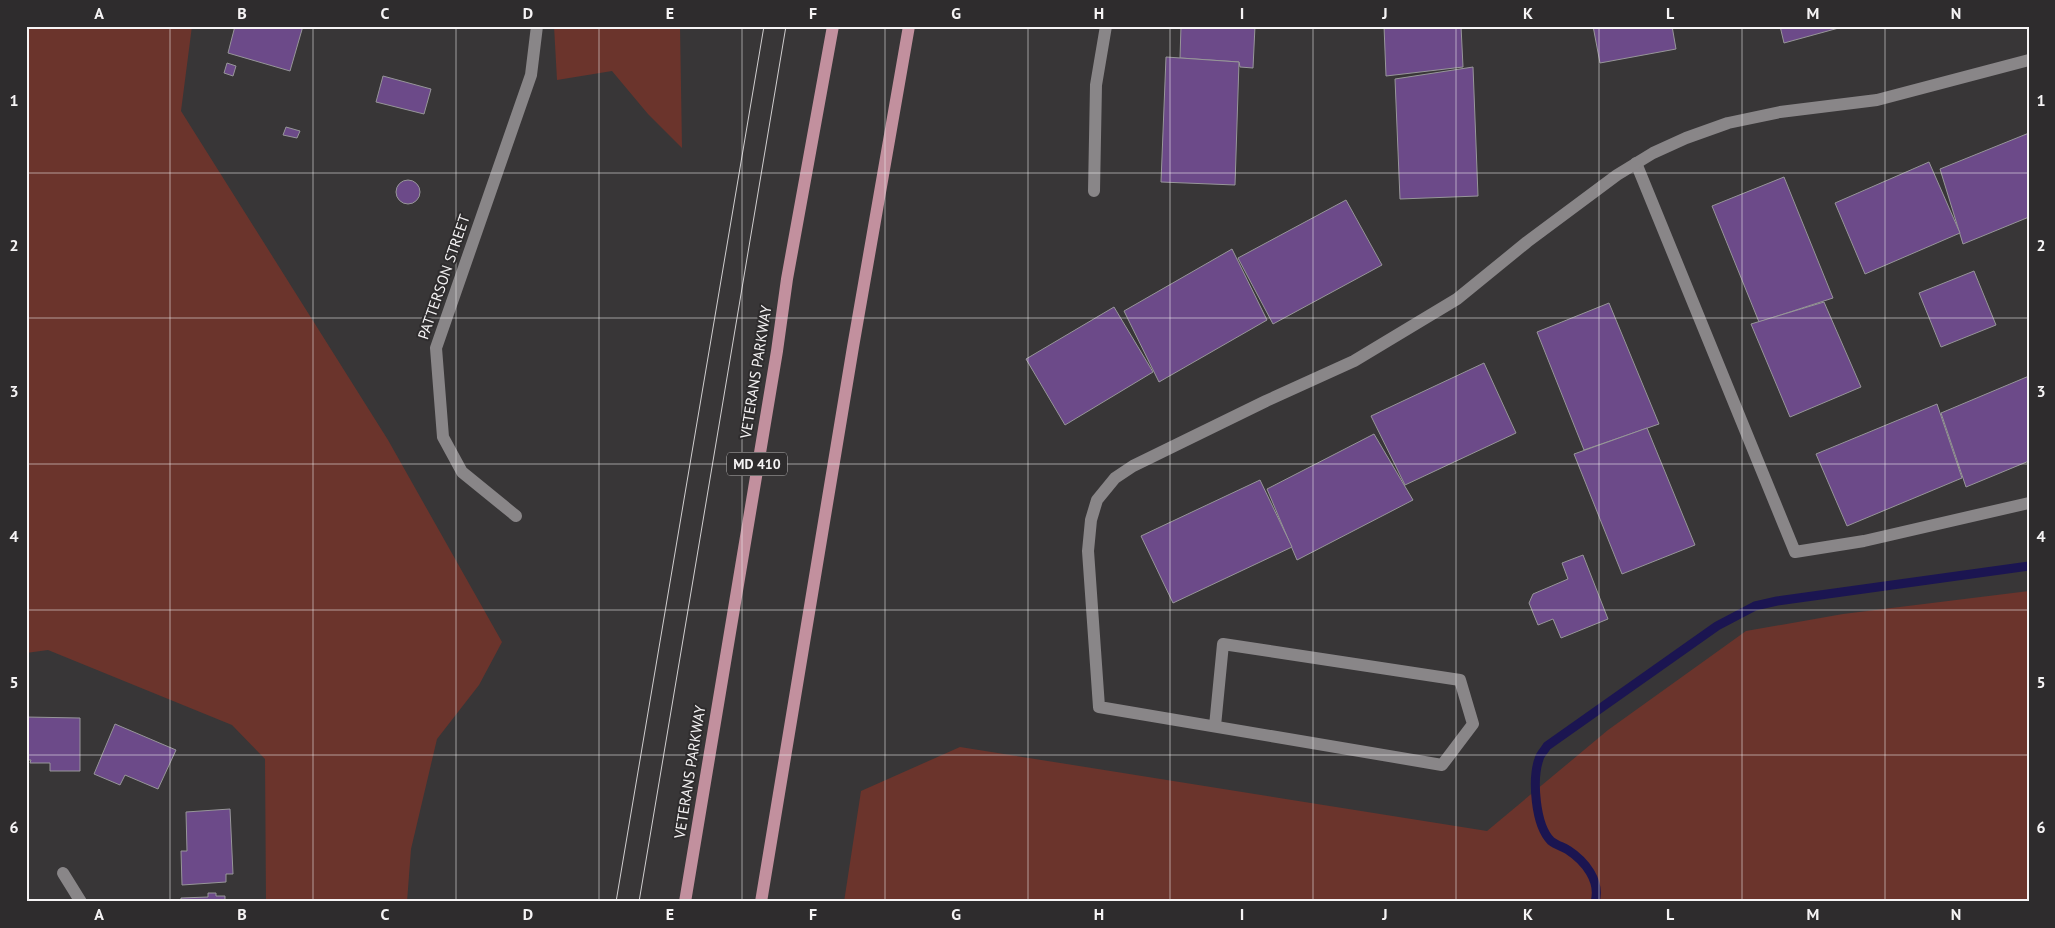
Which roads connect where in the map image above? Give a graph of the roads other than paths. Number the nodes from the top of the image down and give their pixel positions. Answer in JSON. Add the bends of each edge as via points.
{"nodes":[{"id":1,"x":537,"y":26,"type":"edge"},
{"id":2,"x":833,"y":26,"type":"edge"},
{"id":3,"x":909,"y":26,"type":"edge"},
{"id":4,"x":1106,"y":26,"type":"edge"},
{"id":5,"x":2029,"y":60,"type":"edge"},
{"id":6,"x":1636,"y":163,"type":"junction"},
{"id":7,"x":1094,"y":191,"type":"dead end"},
{"id":8,"x":2029,"y":503,"type":"edge"},
{"id":9,"x":516,"y":516,"type":"dead end"},
{"id":10,"x":1215,"y":726,"type":"junction"},
{"id":11,"x":63,"y":873,"type":"dead end"},
{"id":12,"x":81,"y":902,"type":"edge"},
{"id":13,"x":684,"y":902,"type":"edge"},
{"id":14,"x":761,"y":902,"type":"edge"}],
"edges":[{"from":1,"to":9,"type":"street","name":"PATTERSON STREET","via":[[531,75],[436,348],[443,437],[462,472]]},
{"from":2,"to":13,"type":"main road","name":"VETERANS PARKWAY","number":"MD 410","via":[[787,279]]},
{"from":3,"to":14,"type":"main road"},
{"from":4,"to":7,"type":"street","via":[[1096,84]]},
{"from":5,"to":6,"type":"street","via":[[1877,100],[1780,112],[1728,123],[1686,138]]},
{"from":6,"to":8,"type":"street","via":[[1795,552],[1864,541]]},
{"from":6,"to":10,"type":"street","via":[[1527,242],[1456,299],[1354,361],[1266,400],[1133,466],[1115,478],[1098,500],[1091,520],[1088,551],[1099,707]]},
{"from":10,"to":10,"type":"street","via":[[1442,765],[1473,724],[1460,680],[1223,644]]},
{"from":11,"to":12,"type":"street"}]}
